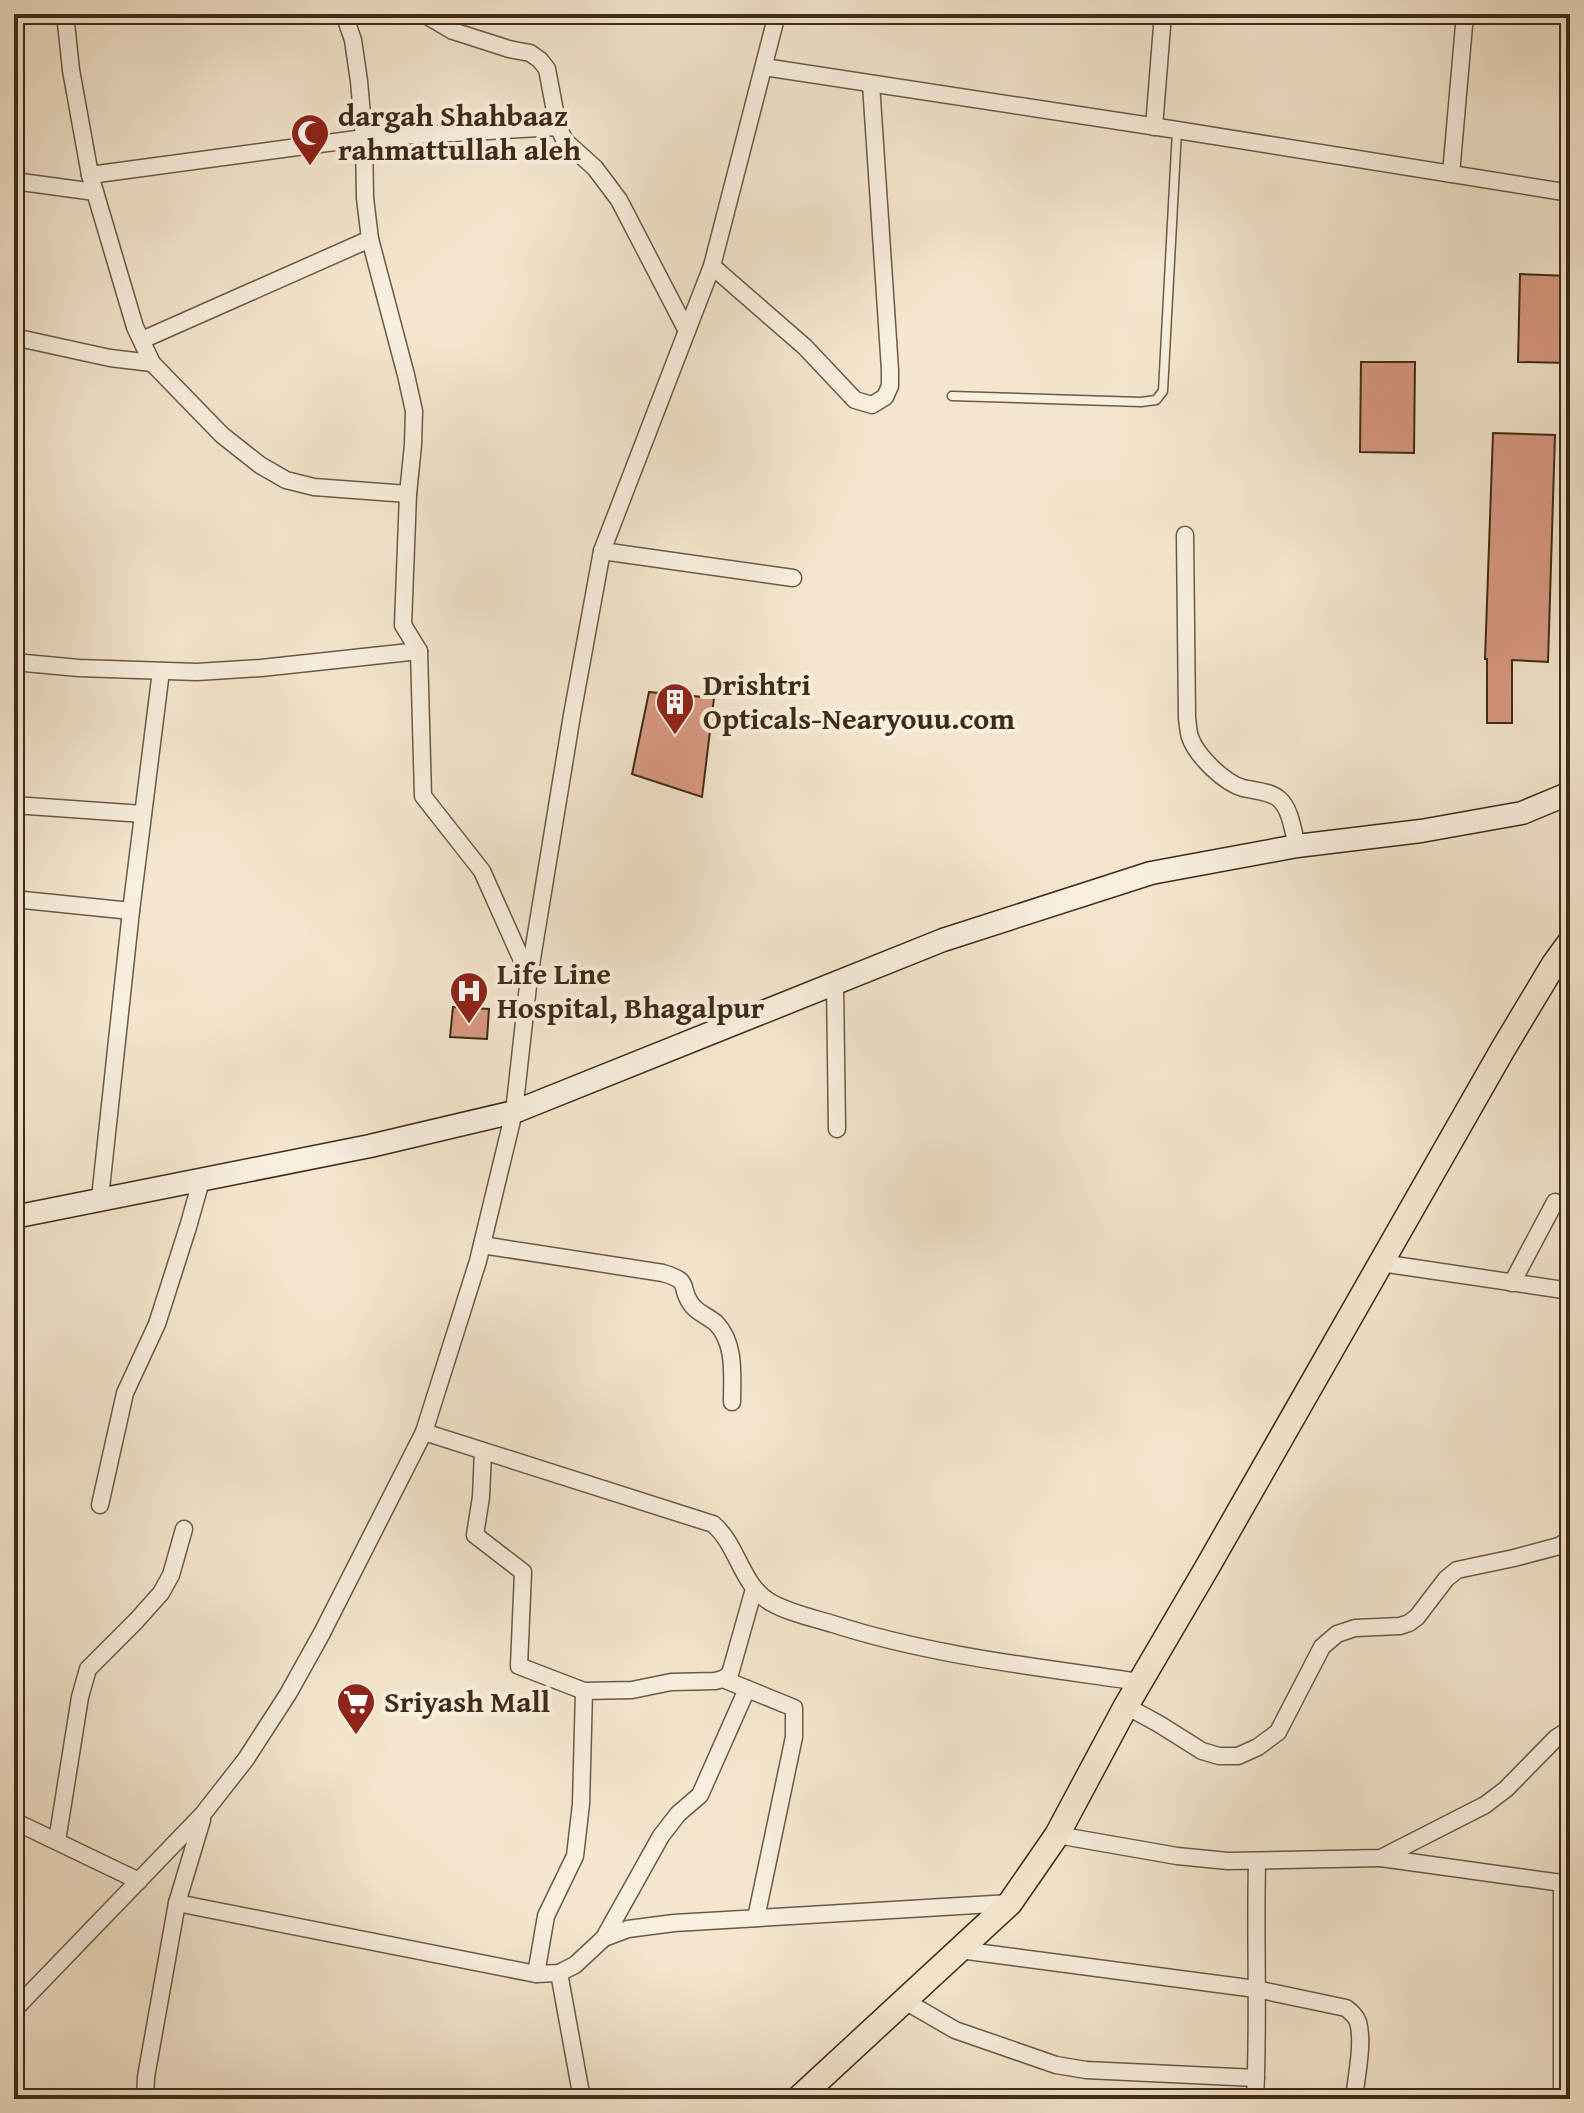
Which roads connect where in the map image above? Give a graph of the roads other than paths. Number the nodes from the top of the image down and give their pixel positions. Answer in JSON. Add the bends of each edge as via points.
{"nodes":[{"id":1,"x":65,"y":14,"type":"edge"},
{"id":2,"x":344,"y":14,"type":"edge"},
{"id":3,"x":424,"y":14,"type":"edge"},
{"id":4,"x":777,"y":14,"type":"edge"},
{"id":5,"x":1163,"y":14,"type":"edge"},
{"id":6,"x":1465,"y":14,"type":"edge"},
{"id":7,"x":764,"y":67,"type":"junction"},
{"id":8,"x":871,"y":84,"type":"junction"},
{"id":9,"x":558,"y":127,"type":"junction"},
{"id":10,"x":1154,"y":127,"type":"junction"},
{"id":11,"x":1177,"y":130,"type":"junction"},
{"id":12,"x":364,"y":138,"type":"junction"},
{"id":13,"x":1451,"y":174,"type":"junction"},
{"id":14,"x":90,"y":175,"type":"junction"},
{"id":15,"x":14,"y":181,"type":"edge"},
{"id":16,"x":95,"y":192,"type":"junction"},
{"id":17,"x":1570,"y":193,"type":"edge"},
{"id":18,"x":370,"y":239,"type":"junction"},
{"id":19,"x":712,"y":266,"type":"junction"},
{"id":20,"x":687,"y":331,"type":"junction"},
{"id":21,"x":14,"y":337,"type":"edge"},
{"id":22,"x":142,"y":340,"type":"junction"},
{"id":23,"x":152,"y":363,"type":"junction"},
{"id":24,"x":952,"y":396,"type":"dead end"},
{"id":25,"x":408,"y":494,"type":"junction"},
{"id":26,"x":1185,"y":535,"type":"dead end"},
{"id":27,"x":602,"y":551,"type":"junction"},
{"id":28,"x":793,"y":578,"type":"dead end"},
{"id":29,"x":419,"y":651,"type":"junction"},
{"id":30,"x":14,"y":662,"type":"edge"},
{"id":31,"x":161,"y":671,"type":"junction"},
{"id":32,"x":1570,"y":793,"type":"edge"},
{"id":33,"x":14,"y":805,"type":"edge"},
{"id":34,"x":143,"y":814,"type":"junction"},
{"id":35,"x":1297,"y":846,"type":"junction"},
{"id":36,"x":14,"y":899,"type":"edge"},
{"id":37,"x":131,"y":911,"type":"junction"},
{"id":38,"x":1570,"y":942,"type":"edge"},
{"id":39,"x":529,"y":977,"type":"junction"},
{"id":40,"x":835,"y":983,"type":"junction"},
{"id":41,"x":514,"y":1112,"type":"junction"},
{"id":42,"x":837,"y":1129,"type":"dead end"},
{"id":43,"x":201,"y":1181,"type":"junction"},
{"id":44,"x":100,"y":1198,"type":"junction"},
{"id":45,"x":1555,"y":1202,"type":"dead end"},
{"id":46,"x":14,"y":1217,"type":"edge"},
{"id":47,"x":482,"y":1245,"type":"junction"},
{"id":48,"x":1381,"y":1263,"type":"junction"},
{"id":49,"x":1512,"y":1283,"type":"junction"},
{"id":50,"x":1570,"y":1291,"type":"edge"},
{"id":51,"x":732,"y":1402,"type":"dead end"},
{"id":52,"x":424,"y":1432,"type":"junction"},
{"id":53,"x":483,"y":1451,"type":"junction"},
{"id":54,"x":100,"y":1505,"type":"dead end"},
{"id":55,"x":184,"y":1529,"type":"dead end"},
{"id":56,"x":1570,"y":1539,"type":"edge"},
{"id":57,"x":754,"y":1589,"type":"junction"},
{"id":58,"x":723,"y":1679,"type":"junction"},
{"id":59,"x":1140,"y":1682,"type":"junction"},
{"id":60,"x":747,"y":1689,"type":"junction"},
{"id":61,"x":584,"y":1691,"type":"junction"},
{"id":62,"x":1126,"y":1706,"type":"junction"},
{"id":63,"x":1570,"y":1729,"type":"edge"},
{"id":64,"x":203,"y":1814,"type":"junction"},
{"id":65,"x":14,"y":1821,"type":"edge"},
{"id":66,"x":1057,"y":1835,"type":"junction"},
{"id":67,"x":57,"y":1841,"type":"junction"},
{"id":68,"x":1381,"y":1858,"type":"junction"},
{"id":69,"x":1257,"y":1862,"type":"junction"},
{"id":70,"x":139,"y":1881,"type":"junction"},
{"id":71,"x":1566,"y":1884,"type":"edge"},
{"id":72,"x":177,"y":1903,"type":"junction"},
{"id":73,"x":1010,"y":1903,"type":"junction"},
{"id":74,"x":756,"y":1918,"type":"junction"},
{"id":75,"x":604,"y":1938,"type":"junction"},
{"id":76,"x":960,"y":1950,"type":"junction"},
{"id":77,"x":559,"y":1973,"type":"junction"},
{"id":78,"x":536,"y":1974,"type":"junction"},
{"id":79,"x":1256,"y":1989,"type":"junction"},
{"id":80,"x":905,"y":2001,"type":"junction"},
{"id":81,"x":14,"y":2010,"type":"edge"},
{"id":82,"x":1256,"y":2078,"type":"junction"},
{"id":83,"x":145,"y":2099,"type":"edge"},
{"id":84,"x":582,"y":2099,"type":"edge"},
{"id":85,"x":798,"y":2099,"type":"edge"},
{"id":86,"x":1255,"y":2099,"type":"edge"},
{"id":87,"x":1354,"y":2099,"type":"edge"},
{"id":88,"x":1562,"y":2099,"type":"edge"}],
"edges":[{"from":1,"to":14,"type":"street"},
{"from":2,"to":12,"type":"street","via":[[353,40]]},
{"from":3,"to":9,"type":"street","via":[[453,31],[540,60],[547,69]]},
{"from":4,"to":7,"type":"street"},
{"from":5,"to":10,"type":"street"},
{"from":6,"to":13,"type":"street"},
{"from":7,"to":8,"type":"street"},
{"from":7,"to":19,"type":"street"},
{"from":8,"to":10,"type":"street"},
{"from":8,"to":19,"type":"street","via":[[890,370],[885,397],[872,405],[855,400],[805,347]]},
{"from":9,"to":12,"type":"street"},
{"from":9,"to":20,"type":"street","via":[[619,200]]},
{"from":10,"to":11,"type":"street"},
{"from":11,"to":13,"type":"street"},
{"from":11,"to":24,"type":"lane","via":[[1163,391],[1156,400]]},
{"from":12,"to":14,"type":"street"},
{"from":12,"to":18,"type":"street"},
{"from":13,"to":17,"type":"street"},
{"from":14,"to":16,"type":"street"},
{"from":15,"to":16,"type":"street"},
{"from":16,"to":22,"type":"street"},
{"from":18,"to":22,"type":"street"},
{"from":18,"to":25,"type":"street","via":[[414,411]]},
{"from":19,"to":20,"type":"street"},
{"from":20,"to":27,"type":"street"},
{"from":21,"to":23,"type":"street"},
{"from":22,"to":23,"type":"street"},
{"from":23,"to":25,"type":"street","via":[[222,435],[286,480]]},
{"from":25,"to":29,"type":"street","via":[[403,625]]},
{"from":26,"to":35,"type":"street","via":[[1190,737],[1226,781],[1282,801]]},
{"from":27,"to":28,"type":"street"},
{"from":27,"to":39,"type":"street"},
{"from":29,"to":31,"type":"street","via":[[261,668]]},
{"from":29,"to":39,"type":"street","via":[[423,796],[482,871]]},
{"from":30,"to":31,"type":"street"},
{"from":31,"to":34,"type":"street"},
{"from":32,"to":35,"type":"main road","via":[[1522,813]]},
{"from":33,"to":34,"type":"street"},
{"from":34,"to":37,"type":"street"},
{"from":35,"to":40,"type":"main road","via":[[1151,873],[943,940]]},
{"from":36,"to":37,"type":"street"},
{"from":37,"to":44,"type":"street"},
{"from":38,"to":48,"type":"main road"},
{"from":39,"to":41,"type":"street"},
{"from":40,"to":41,"type":"main road"},
{"from":40,"to":42,"type":"street"},
{"from":41,"to":43,"type":"main road"},
{"from":41,"to":47,"type":"street"},
{"from":43,"to":44,"type":"main road"},
{"from":43,"to":54,"type":"street","via":[[157,1324],[125,1393]]},
{"from":44,"to":46,"type":"main road"},
{"from":45,"to":49,"type":"street"},
{"from":47,"to":51,"type":"street","via":[[678,1278],[689,1302],[713,1320],[729,1343]]},
{"from":47,"to":52,"type":"street"},
{"from":48,"to":49,"type":"street"},
{"from":48,"to":59,"type":"main road"},
{"from":49,"to":50,"type":"street"},
{"from":52,"to":53,"type":"street"},
{"from":52,"to":64,"type":"street","via":[[288,1694]]},
{"from":53,"to":57,"type":"street","via":[[713,1524]]},
{"from":53,"to":61,"type":"street","via":[[475,1535],[523,1572],[519,1666]]},
{"from":55,"to":67,"type":"street","via":[[161,1593],[88,1669]]},
{"from":56,"to":62,"type":"street","via":[[1457,1570],[1409,1623],[1337,1634],[1322,1647],[1278,1732],[1238,1756],[1202,1751]]},
{"from":57,"to":58,"type":"street","via":[[730,1674]]},
{"from":57,"to":59,"type":"street","via":[[789,1610],[911,1646]]},
{"from":58,"to":60,"type":"street"},
{"from":58,"to":61,"type":"street"},
{"from":59,"to":62,"type":"main road"},
{"from":60,"to":74,"type":"street","via":[[794,1708],[794,1737]]},
{"from":60,"to":75,"type":"street","via":[[700,1795],[669,1823]]},
{"from":61,"to":78,"type":"street","via":[[575,1856],[546,1916]]},
{"from":62,"to":66,"type":"main road"},
{"from":63,"to":68,"type":"street","via":[[1485,1805]]},
{"from":64,"to":70,"type":"street"},
{"from":64,"to":72,"type":"street"},
{"from":65,"to":67,"type":"street"},
{"from":66,"to":69,"type":"street","via":[[1177,1856]]},
{"from":66,"to":73,"type":"main road"},
{"from":67,"to":70,"type":"street"},
{"from":68,"to":69,"type":"street"},
{"from":68,"to":71,"type":"street"},
{"from":69,"to":79,"type":"street"},
{"from":70,"to":81,"type":"street"},
{"from":71,"to":88,"type":"street"},
{"from":72,"to":78,"type":"street"},
{"from":72,"to":83,"type":"street"},
{"from":73,"to":74,"type":"street"},
{"from":73,"to":76,"type":"main road"},
{"from":74,"to":75,"type":"street","via":[[628,1929]]},
{"from":75,"to":77,"type":"street"},
{"from":76,"to":79,"type":"street"},
{"from":76,"to":80,"type":"main road"},
{"from":77,"to":78,"type":"street"},
{"from":77,"to":84,"type":"street"},
{"from":79,"to":82,"type":"street"},
{"from":79,"to":87,"type":"street","via":[[1346,2008],[1354,2015],[1359,2041]]},
{"from":80,"to":82,"type":"street","via":[[955,2030],[1056,2065]]},
{"from":80,"to":85,"type":"main road"},
{"from":82,"to":86,"type":"street"}]}
